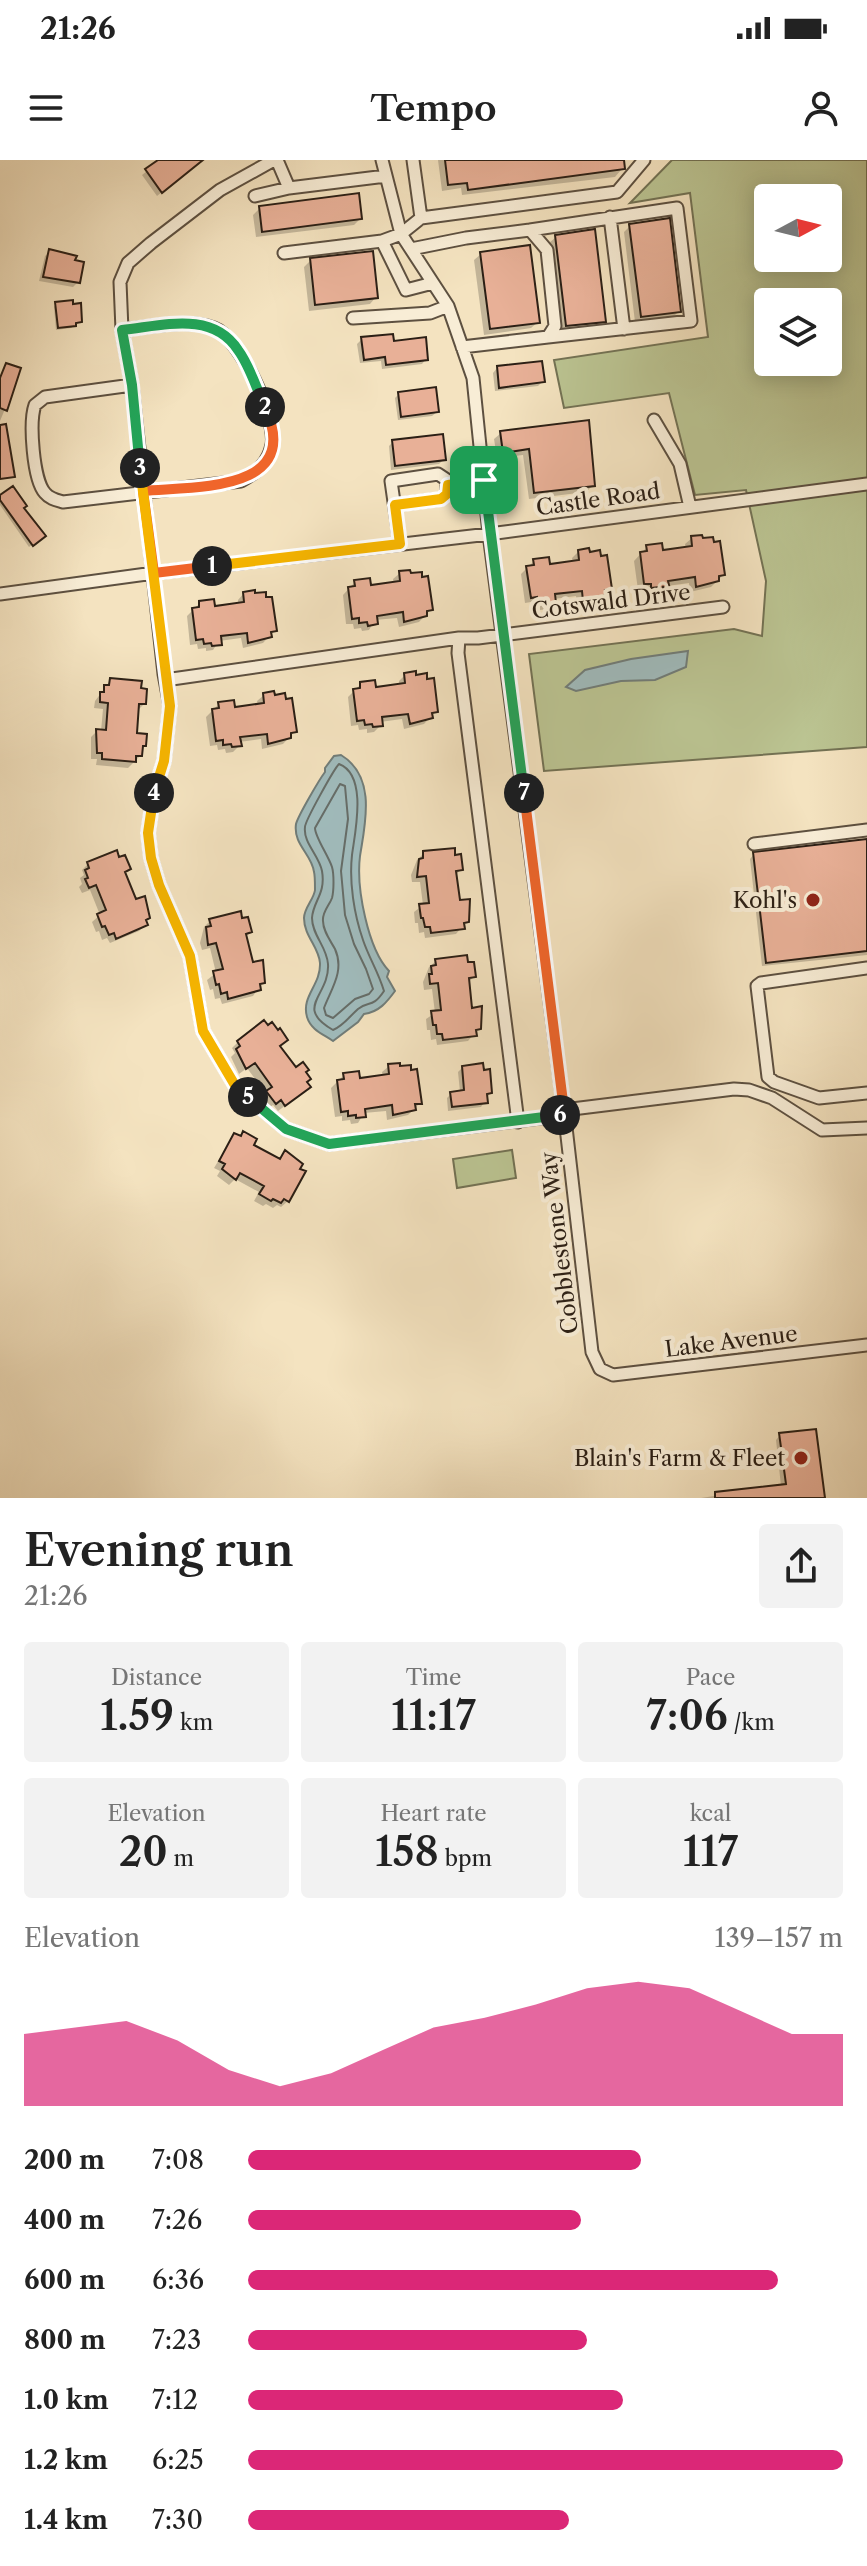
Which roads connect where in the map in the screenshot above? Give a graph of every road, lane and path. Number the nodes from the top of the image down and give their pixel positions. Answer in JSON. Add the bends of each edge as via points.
{"nodes":[{"id":1,"x":276,"y":160,"type":"edge"},
{"id":2,"x":382,"y":160,"type":"edge"},
{"id":3,"x":413,"y":160,"type":"edge"},
{"id":4,"x":644,"y":160,"type":"edge"},
{"id":5,"x":386,"y":176,"type":"junction"},
{"id":6,"x":289,"y":188,"type":"junction"},
{"id":7,"x":255,"y":196,"type":"dead end"},
{"id":8,"x":610,"y":217,"type":"junction"},
{"id":9,"x":421,"y":218,"type":"junction"},
{"id":10,"x":530,"y":230,"type":"junction"},
{"id":11,"x":401,"y":234,"type":"junction"},
{"id":12,"x":382,"y":241,"type":"junction"},
{"id":13,"x":411,"y":249,"type":"junction"},
{"id":14,"x":284,"y":253,"type":"dead end"},
{"id":15,"x":433,"y":283,"type":"junction"},
{"id":16,"x":448,"y":306,"type":"junction"},
{"id":17,"x":353,"y":318,"type":"dead end"},
{"id":18,"x":624,"y":329,"type":"junction"},
{"id":19,"x":122,"y":330,"type":"junction"},
{"id":20,"x":548,"y":337,"type":"junction"},
{"id":21,"x":462,"y":347,"type":"junction"},
{"id":22,"x":132,"y":385,"type":"junction"},
{"id":23,"x":654,"y":420,"type":"dead end"},
{"id":24,"x":484,"y":480,"type":"junction"},
{"id":25,"x":867,"y":484,"type":"edge"},
{"id":26,"x":448,"y":485,"type":"junction"},
{"id":27,"x":143,"y":491,"type":"junction"},
{"id":28,"x":395,"y":505,"type":"junction"},
{"id":29,"x":690,"y":507,"type":"junction"},
{"id":30,"x":489,"y":534,"type":"junction"},
{"id":31,"x":400,"y":544,"type":"junction"},
{"id":32,"x":154,"y":573,"type":"junction"},
{"id":33,"x":0,"y":594,"type":"edge"},
{"id":34,"x":723,"y":607,"type":"dead end"},
{"id":35,"x":504,"y":635,"type":"junction"},
{"id":36,"x":459,"y":638,"type":"junction"},
{"id":37,"x":165,"y":680,"type":"junction"},
{"id":38,"x":867,"y":830,"type":"edge"},
{"id":39,"x":754,"y":844,"type":"dead end"},
{"id":40,"x":867,"y":968,"type":"edge"},
{"id":41,"x":867,"y":1093,"type":"edge"},
{"id":42,"x":564,"y":1112,"type":"junction"},
{"id":43,"x":518,"y":1122,"type":"junction"},
{"id":44,"x":867,"y":1128,"type":"edge"},
{"id":45,"x":867,"y":1345,"type":"edge"},
{"id":46,"x":600,"y":1369,"type":"joint"}],
"edges":[{"from":1,"to":6,"type":"street"},
{"from":1,"to":19,"type":"street","via":[[220,190],[128,263],[120,282]]},
{"from":2,"to":5,"type":"street","name":"Cobblestone Way"},
{"from":3,"to":9,"type":"street"},
{"from":4,"to":9,"type":"street","via":[[617,192]]},
{"from":5,"to":6,"type":"street"},
{"from":5,"to":11,"type":"street","name":"Cobblestone Way"},
{"from":6,"to":7,"type":"street"},
{"from":8,"to":10,"type":"street"},
{"from":8,"to":18,"type":"street"},
{"from":8,"to":18,"type":"street","via":[[677,208],[691,321]]},
{"from":9,"to":11,"type":"street"},
{"from":10,"to":13,"type":"street"},
{"from":10,"to":20,"type":"street","via":[[547,250],[555,326]]},
{"from":11,"to":12,"type":"street"},
{"from":11,"to":13,"type":"street","name":"Cobblestone Way"},
{"from":12,"to":14,"type":"street"},
{"from":12,"to":15,"type":"street","via":[[406,290]]},
{"from":13,"to":15,"type":"street","name":"Cobblestone Way"},
{"from":15,"to":16,"type":"street","name":"Cobblestone Way"},
{"from":16,"to":17,"type":"street","via":[[430,313]]},
{"from":16,"to":21,"type":"street","name":"Cobblestone Way"},
{"from":18,"to":20,"type":"street"},
{"from":19,"to":22,"type":"street"},
{"from":19,"to":27,"type":"street","via":[[191,323],[217,328],[239,350],[272,422],[269,457],[259,471],[241,481]]},
{"from":20,"to":21,"type":"street"},
{"from":21,"to":24,"type":"street","name":"Cobblestone Way","via":[[473,378]]},
{"from":22,"to":27,"type":"street"},
{"from":22,"to":27,"type":"street","via":[[45,397],[35,405],[31,425],[39,482],[51,498],[63,502]]},
{"from":23,"to":29,"type":"street","via":[[680,464]]},
{"from":24,"to":26,"type":"street"},
{"from":24,"to":30,"type":"street","name":"Cobblestone Way"},
{"from":25,"to":29,"type":"street","name":"Castle Road"},
{"from":26,"to":28,"type":"street","via":[[441,499]]},
{"from":26,"to":28,"type":"street","via":[[438,474],[391,481]]},
{"from":27,"to":32,"type":"street"},
{"from":28,"to":31,"type":"street"},
{"from":29,"to":30,"type":"street","name":"Castle Road"},
{"from":30,"to":31,"type":"street","name":"Castle Road"},
{"from":30,"to":35,"type":"street","name":"Cobblestone Way"},
{"from":31,"to":32,"type":"street","name":"Castle Road"},
{"from":32,"to":33,"type":"street","name":"Castle Road"},
{"from":32,"to":37,"type":"street"},
{"from":34,"to":35,"type":"street","name":"Cotswald Drive"},
{"from":35,"to":36,"type":"street"},
{"from":35,"to":42,"type":"street","name":"Cobblestone Way"},
{"from":36,"to":37,"type":"street"},
{"from":36,"to":43,"type":"street"},
{"from":37,"to":43,"type":"street","via":[[170,706],[148,833],[151,858],[190,956],[203,1031],[236,1087],[286,1129],[329,1144]]},
{"from":38,"to":39,"type":"street"},
{"from":40,"to":41,"type":"street","via":[[757,986],[768,1077],[819,1098]]},
{"from":42,"to":43,"type":"street"},
{"from":42,"to":44,"type":"street","via":[[734,1089],[772,1098],[822,1130]]},
{"from":42,"to":46,"type":"street","name":"Cobblestone Way","via":[[592,1352]]},
{"from":45,"to":46,"type":"street","name":"Lake Avenue","via":[[613,1375]]}]}
